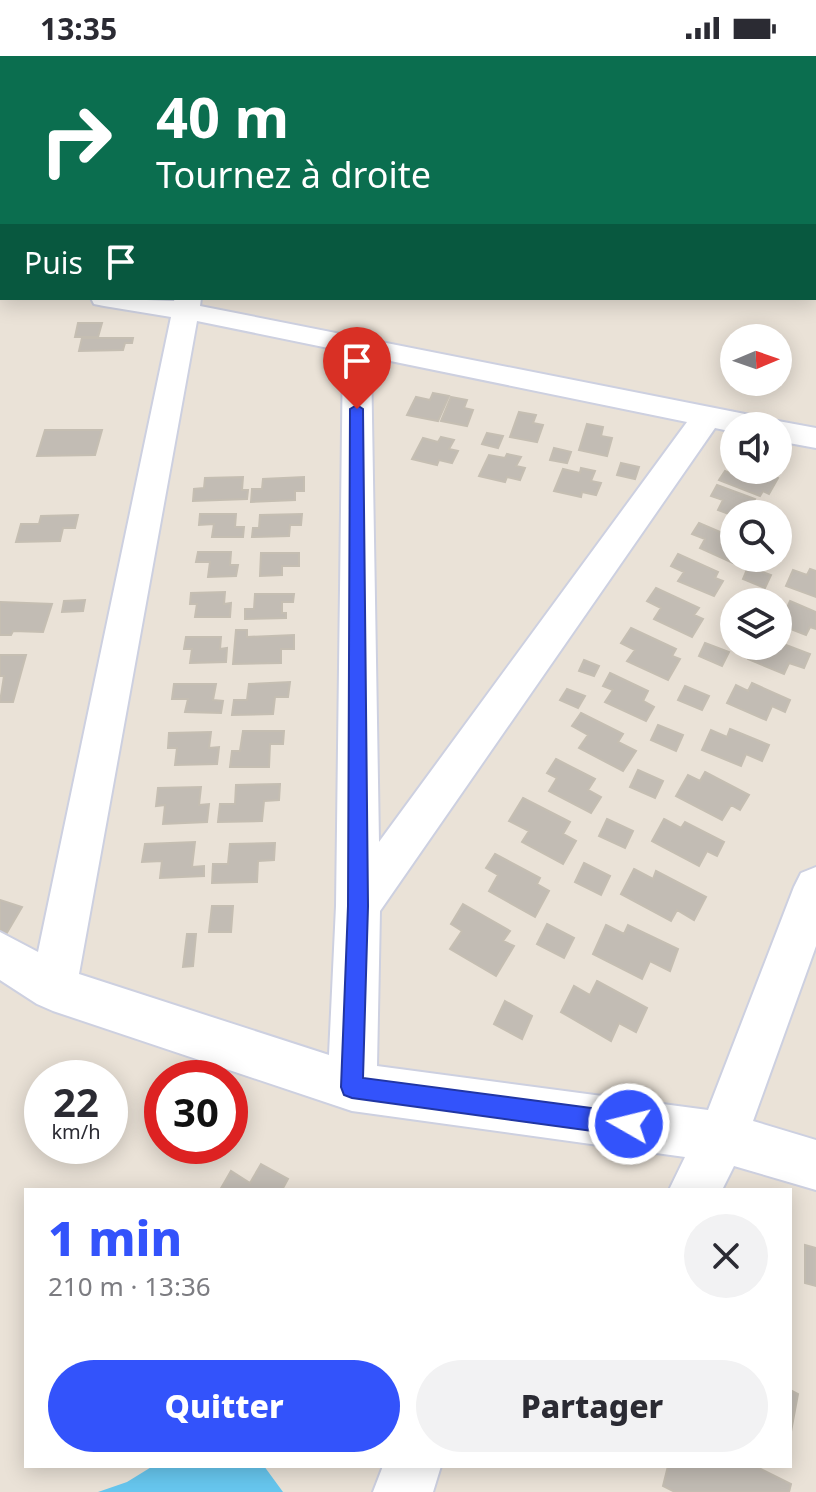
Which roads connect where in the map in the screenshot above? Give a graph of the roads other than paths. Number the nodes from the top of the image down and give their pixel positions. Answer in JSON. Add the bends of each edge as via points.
{"nodes":[{"id":1,"x":128,"y":300,"type":"edge"},
{"id":2,"x":187,"y":305,"type":"edge"},
{"id":3,"x":357,"y":347,"type":"junction"},
{"id":4,"x":707,"y":417,"type":"junction"},
{"id":5,"x":720,"y":419,"type":"edge"},
{"id":6,"x":792,"y":434,"type":"edge"},
{"id":7,"x":816,"y":438,"type":"edge"},
{"id":8,"x":816,"y":887,"type":"edge"},
{"id":9,"x":358,"y":906,"type":"junction"},
{"id":10,"x":0,"y":954,"type":"edge"},
{"id":11,"x":53,"y":988,"type":"junction"},
{"id":12,"x":352,"y":1087,"type":"junction"},
{"id":13,"x":722,"y":1137,"type":"junction"},
{"id":14,"x":816,"y":1165,"type":"edge"},
{"id":15,"x":696,"y":1188,"type":"edge"},
{"id":16,"x":411,"y":1468,"type":"edge"},
{"id":17,"x":403,"y":1492,"type":"edge"}],
"edges":[{"from":1,"to":2,"type":"street"},
{"from":2,"to":3,"type":"street"},
{"from":2,"to":11,"type":"street"},
{"from":3,"to":4,"type":"street"},
{"from":3,"to":9,"type":"street"},
{"from":4,"to":5,"type":"street"},
{"from":4,"to":9,"type":"street"},
{"from":6,"to":7,"type":"street"},
{"from":8,"to":13,"type":"street"},
{"from":9,"to":12,"type":"street"},
{"from":10,"to":11,"type":"street"},
{"from":11,"to":12,"type":"street"},
{"from":12,"to":13,"type":"street"},
{"from":13,"to":14,"type":"street"},
{"from":13,"to":15,"type":"street"},
{"from":16,"to":17,"type":"street"}]}
